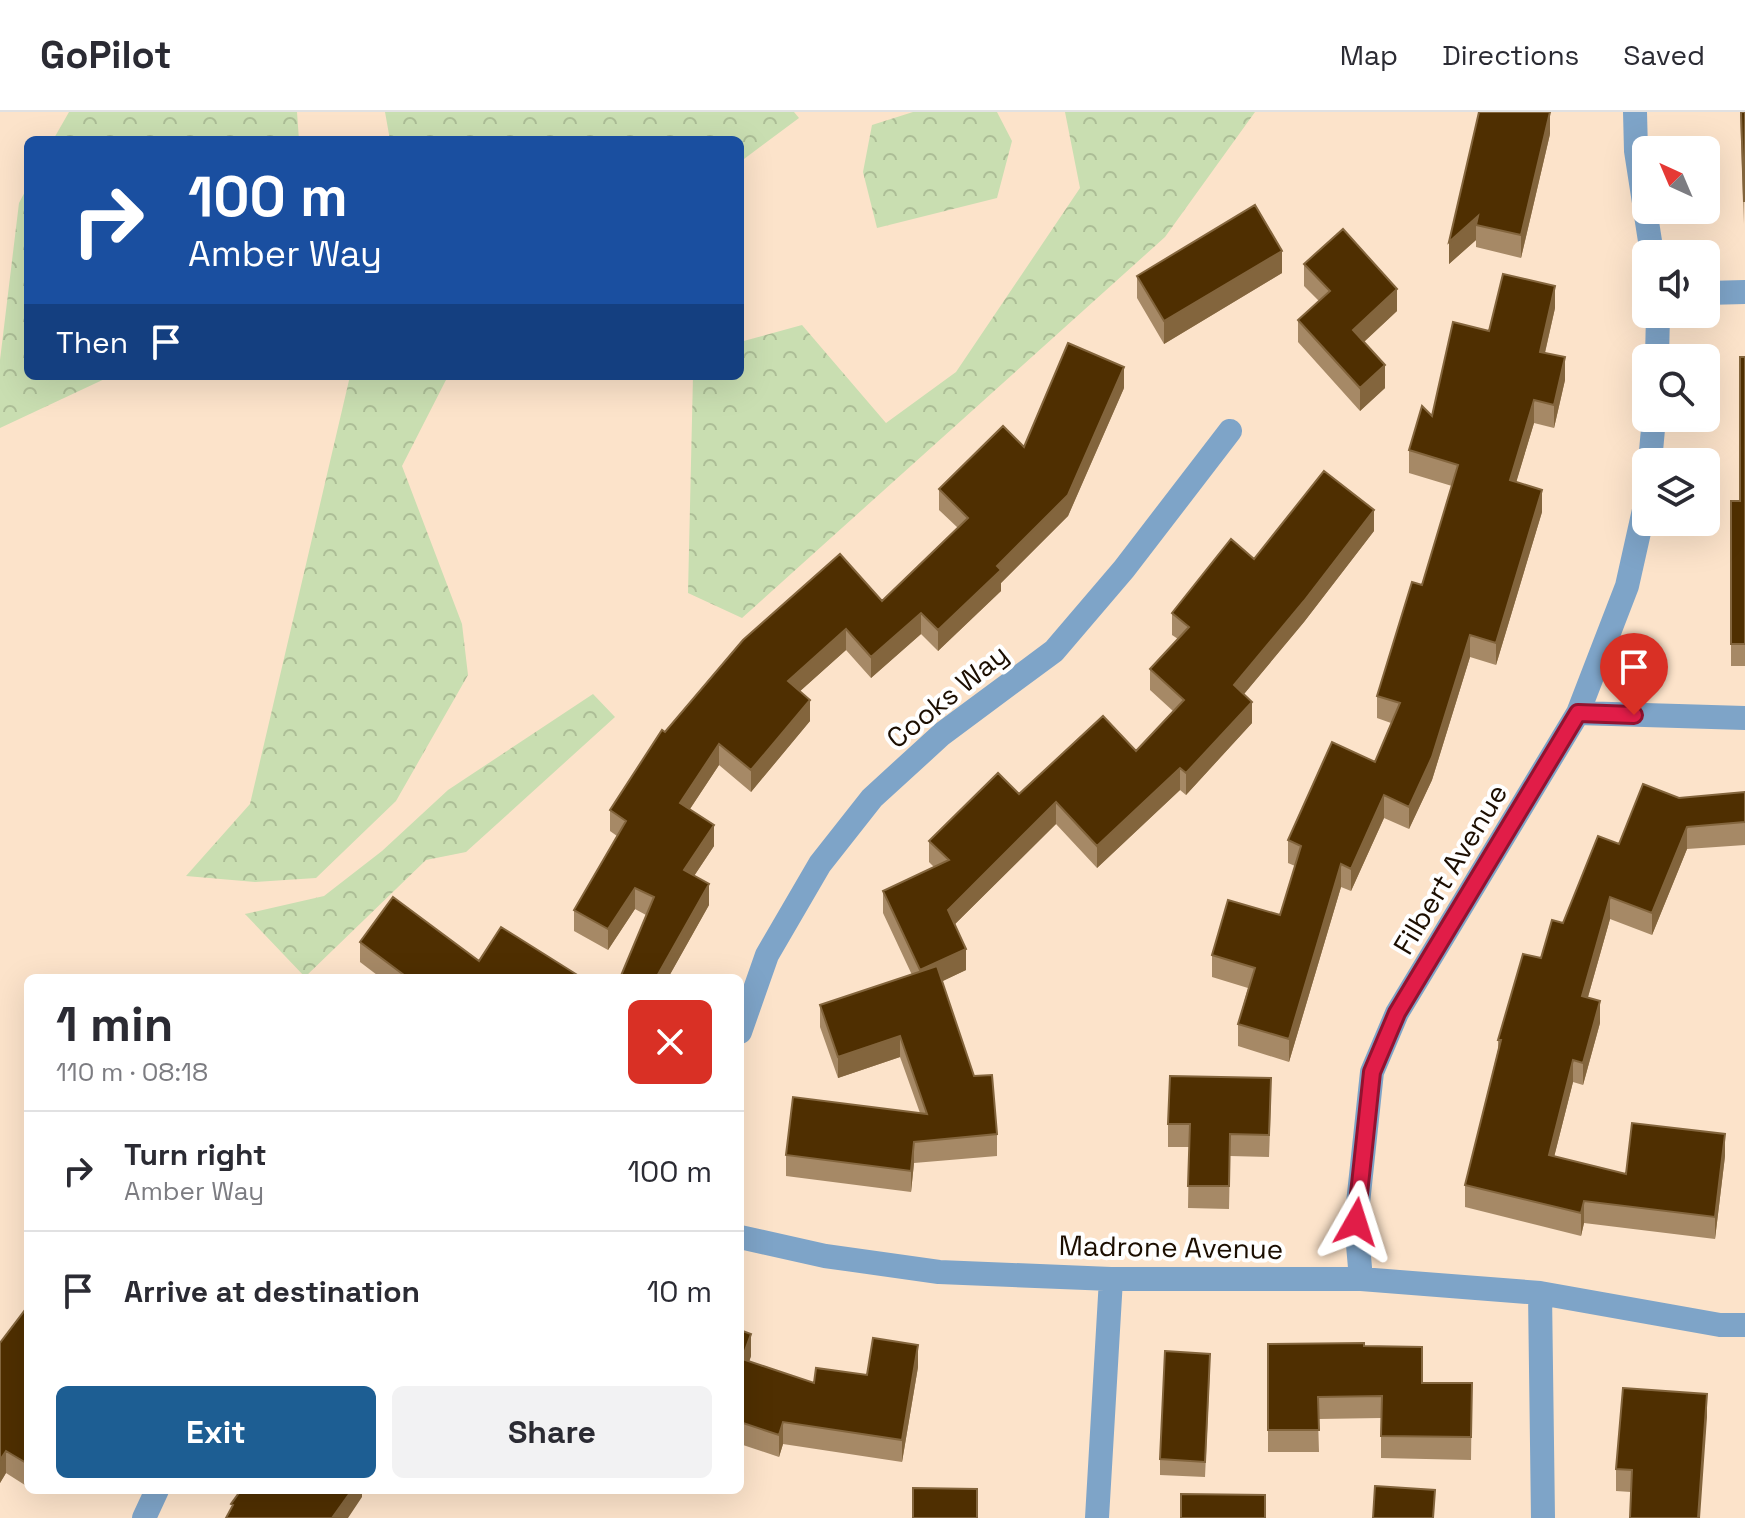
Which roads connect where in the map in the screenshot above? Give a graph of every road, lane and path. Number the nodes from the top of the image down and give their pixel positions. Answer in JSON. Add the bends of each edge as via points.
{"nodes":[{"id":1,"x":1635,"y":112,"type":"edge"},
{"id":2,"x":1650,"y":240,"type":"edge"},
{"id":3,"x":1745,"y":292,"type":"edge"},
{"id":4,"x":1720,"y":293,"type":"edge"},
{"id":5,"x":1230,"y":431,"type":"dead end"},
{"id":6,"x":1638,"y":536,"type":"edge"},
{"id":7,"x":1578,"y":713,"type":"junction"},
{"id":8,"x":1745,"y":718,"type":"edge"},
{"id":9,"x":744,"y":1021,"type":"edge"},
{"id":10,"x":744,"y":1238,"type":"edge"},
{"id":11,"x":1111,"y":1279,"type":"junction"},
{"id":12,"x":1361,"y":1279,"type":"junction"},
{"id":13,"x":1540,"y":1293,"type":"junction"},
{"id":14,"x":1745,"y":1325,"type":"edge"},
{"id":15,"x":155,"y":1494,"type":"edge"},
{"id":16,"x":144,"y":1518,"type":"edge"},
{"id":17,"x":1097,"y":1518,"type":"edge"},
{"id":18,"x":1543,"y":1518,"type":"edge"}],
"edges":[{"from":1,"to":2,"type":"street"},
{"from":3,"to":4,"type":"street"},
{"from":5,"to":9,"type":"street","name":"Cooks Way","via":[[1054,651],[942,734],[872,798],[820,864],[767,955]]},
{"from":6,"to":7,"type":"street","name":"Filbert Avenue","via":[[1627,586]]},
{"from":7,"to":8,"type":"street"},
{"from":7,"to":12,"type":"street","name":"Filbert Avenue","via":[[1397,1013],[1372,1072],[1356,1222]]},
{"from":10,"to":11,"type":"street","name":"Madrone Avenue","via":[[939,1272]]},
{"from":11,"to":12,"type":"street","name":"Madrone Avenue"},
{"from":11,"to":17,"type":"street"},
{"from":12,"to":13,"type":"street","name":"Madrone Avenue"},
{"from":13,"to":14,"type":"street","name":"Madrone Avenue"},
{"from":13,"to":18,"type":"street"},
{"from":15,"to":16,"type":"street"}]}
